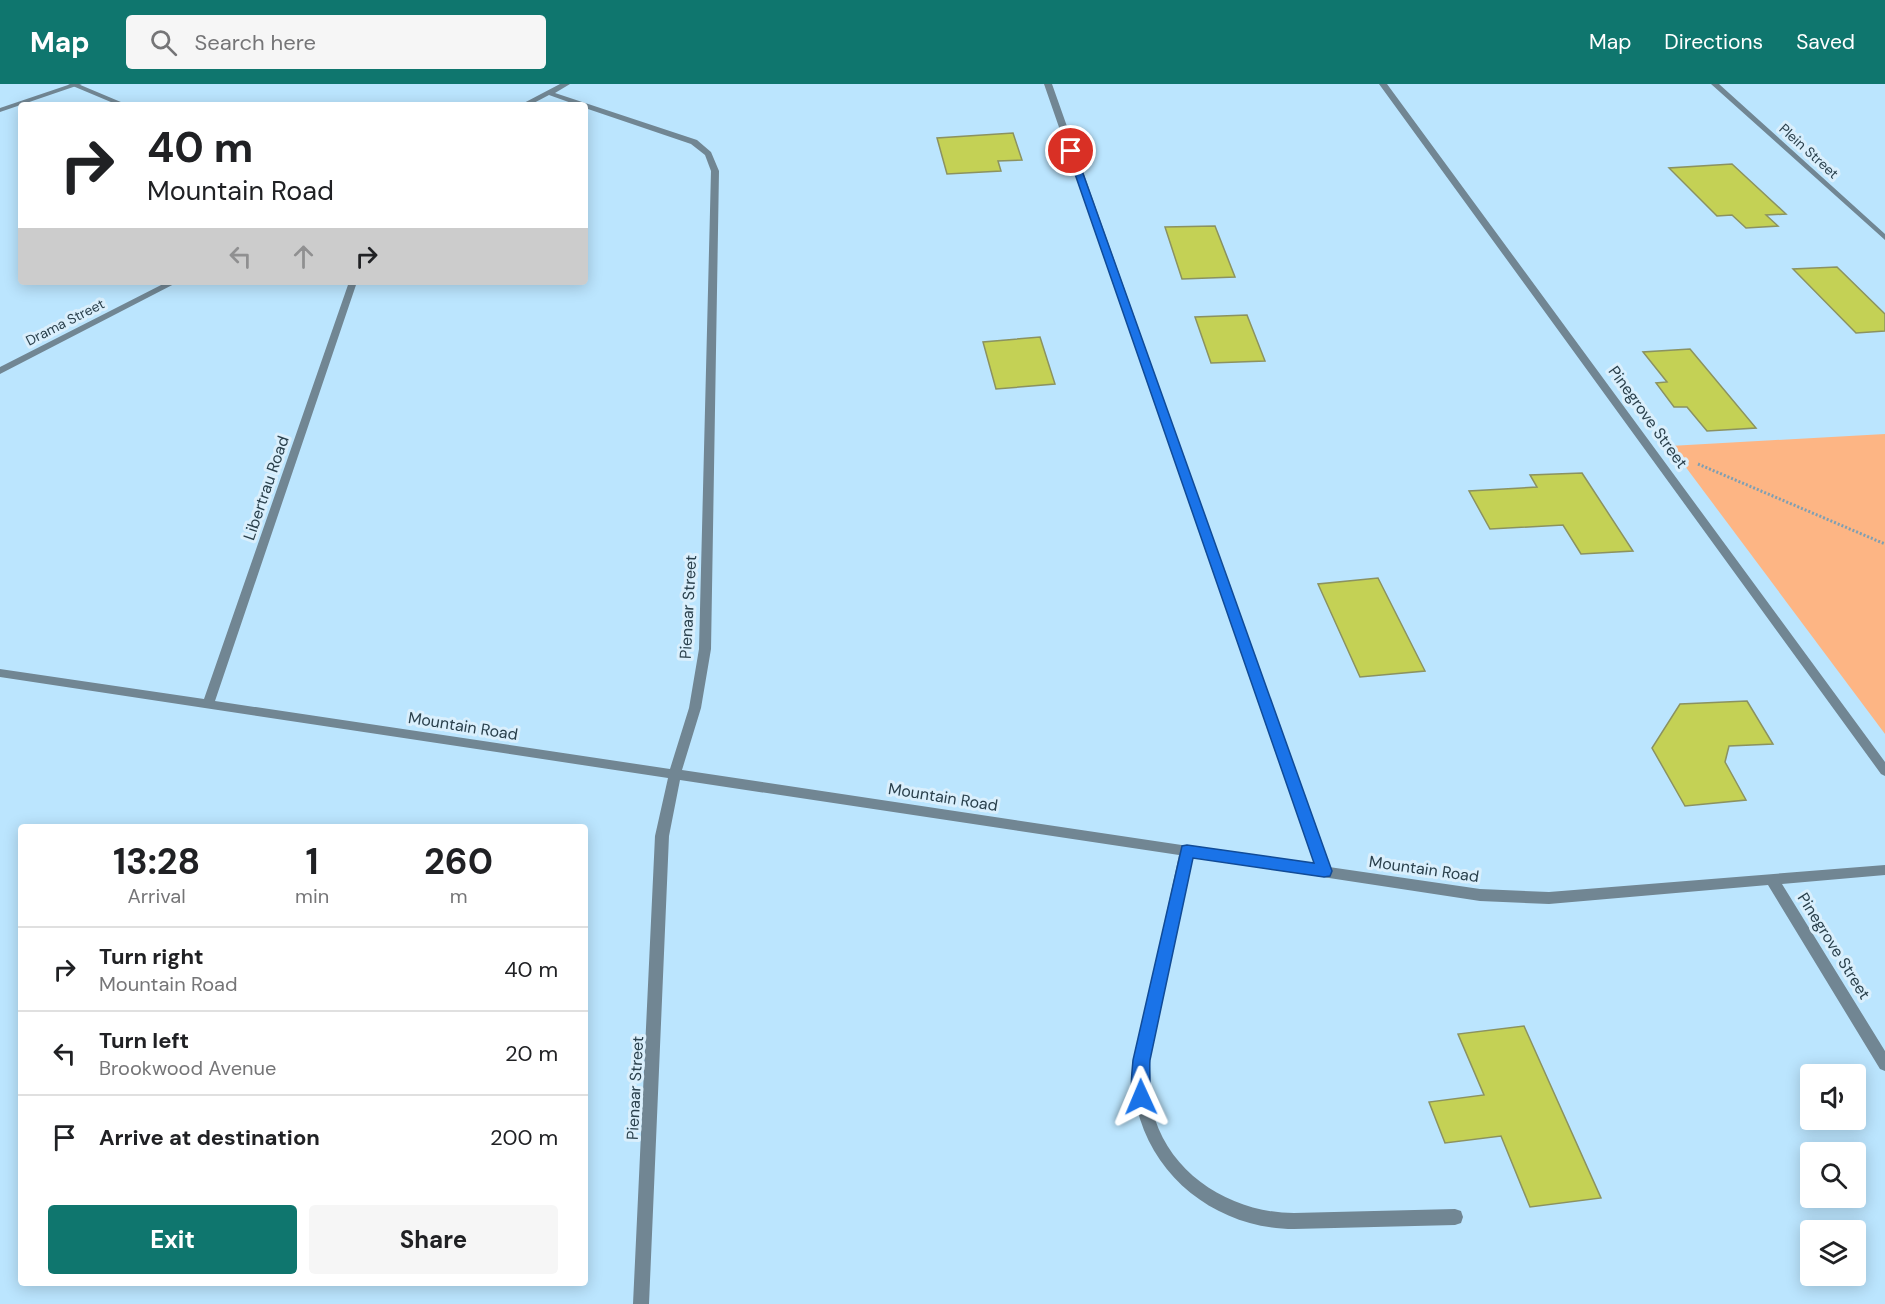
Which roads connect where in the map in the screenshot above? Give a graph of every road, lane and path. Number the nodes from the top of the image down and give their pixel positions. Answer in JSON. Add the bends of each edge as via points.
{"nodes":[{"id":1,"x":75,"y":84,"type":"edge"},
{"id":2,"x":566,"y":84,"type":"edge"},
{"id":3,"x":1048,"y":84,"type":"edge"},
{"id":4,"x":1383,"y":84,"type":"edge"},
{"id":5,"x":1715,"y":84,"type":"edge"},
{"id":6,"x":549,"y":93,"type":"junction"},
{"id":7,"x":23,"y":102,"type":"edge"},
{"id":8,"x":117,"y":102,"type":"edge"},
{"id":9,"x":530,"y":102,"type":"edge"},
{"id":10,"x":576,"y":102,"type":"edge"},
{"id":11,"x":18,"y":104,"type":"edge"},
{"id":12,"x":588,"y":106,"type":"edge"},
{"id":13,"x":0,"y":110,"type":"edge"},
{"id":14,"x":1885,"y":238,"type":"edge"},
{"id":15,"x":168,"y":285,"type":"edge"},
{"id":16,"x":352,"y":285,"type":"edge"},
{"id":17,"x":0,"y":371,"type":"edge"},
{"id":18,"x":1659,"y":461,"type":"junction"},
{"id":19,"x":1885,"y":544,"type":"edge"},
{"id":20,"x":0,"y":673,"type":"edge"},
{"id":21,"x":207,"y":705,"type":"junction"},
{"id":22,"x":1885,"y":771,"type":"edge"},
{"id":23,"x":675,"y":773,"type":"junction"},
{"id":24,"x":1187,"y":851,"type":"junction"},
{"id":25,"x":1885,"y":870,"type":"edge"},
{"id":26,"x":1324,"y":871,"type":"junction"},
{"id":27,"x":1771,"y":878,"type":"junction"},
{"id":28,"x":1885,"y":1064,"type":"edge"},
{"id":29,"x":1455,"y":1217,"type":"dead end"},
{"id":30,"x":641,"y":1304,"type":"edge"}],
"edges":[{"from":1,"to":7,"type":"street"},
{"from":1,"to":8,"type":"street"},
{"from":2,"to":6,"type":"street"},
{"from":3,"to":26,"type":"street"},
{"from":4,"to":18,"type":"street","name":"Pinegrove Street"},
{"from":5,"to":14,"type":"street","name":"Plein Street"},
{"from":6,"to":9,"type":"street"},
{"from":6,"to":10,"type":"street","name":"Pienaar Street"},
{"from":11,"to":13,"type":"street"},
{"from":12,"to":23,"type":"street","name":"Pienaar Street","via":[[694,142],[707,150],[715,171],[705,649],[694,708]]},
{"from":15,"to":17,"type":"street","name":"Drama Street"},
{"from":16,"to":21,"type":"street","name":"Libertrau Road"},
{"from":18,"to":19,"type":"path","via":[[1685,458]]},
{"from":18,"to":22,"type":"street","name":"Pinegrove Street"},
{"from":20,"to":21,"type":"street","name":"Mountain Road"},
{"from":21,"to":23,"type":"street","name":"Mountain Road"},
{"from":23,"to":24,"type":"street","name":"Mountain Road"},
{"from":23,"to":30,"type":"street","name":"Pienaar Street","via":[[662,836]]},
{"from":24,"to":26,"type":"street","name":"Mountain Road"},
{"from":24,"to":29,"type":"street","via":[[1140,1084],[1143,1110],[1168,1161],[1189,1183],[1215,1201],[1244,1214],[1275,1221]]},
{"from":25,"to":27,"type":"street","name":"Mountain Road"},
{"from":26,"to":27,"type":"street","name":"Mountain Road","via":[[1480,895],[1549,898]]},
{"from":27,"to":28,"type":"street","name":"Pinegrove Street"}]}
